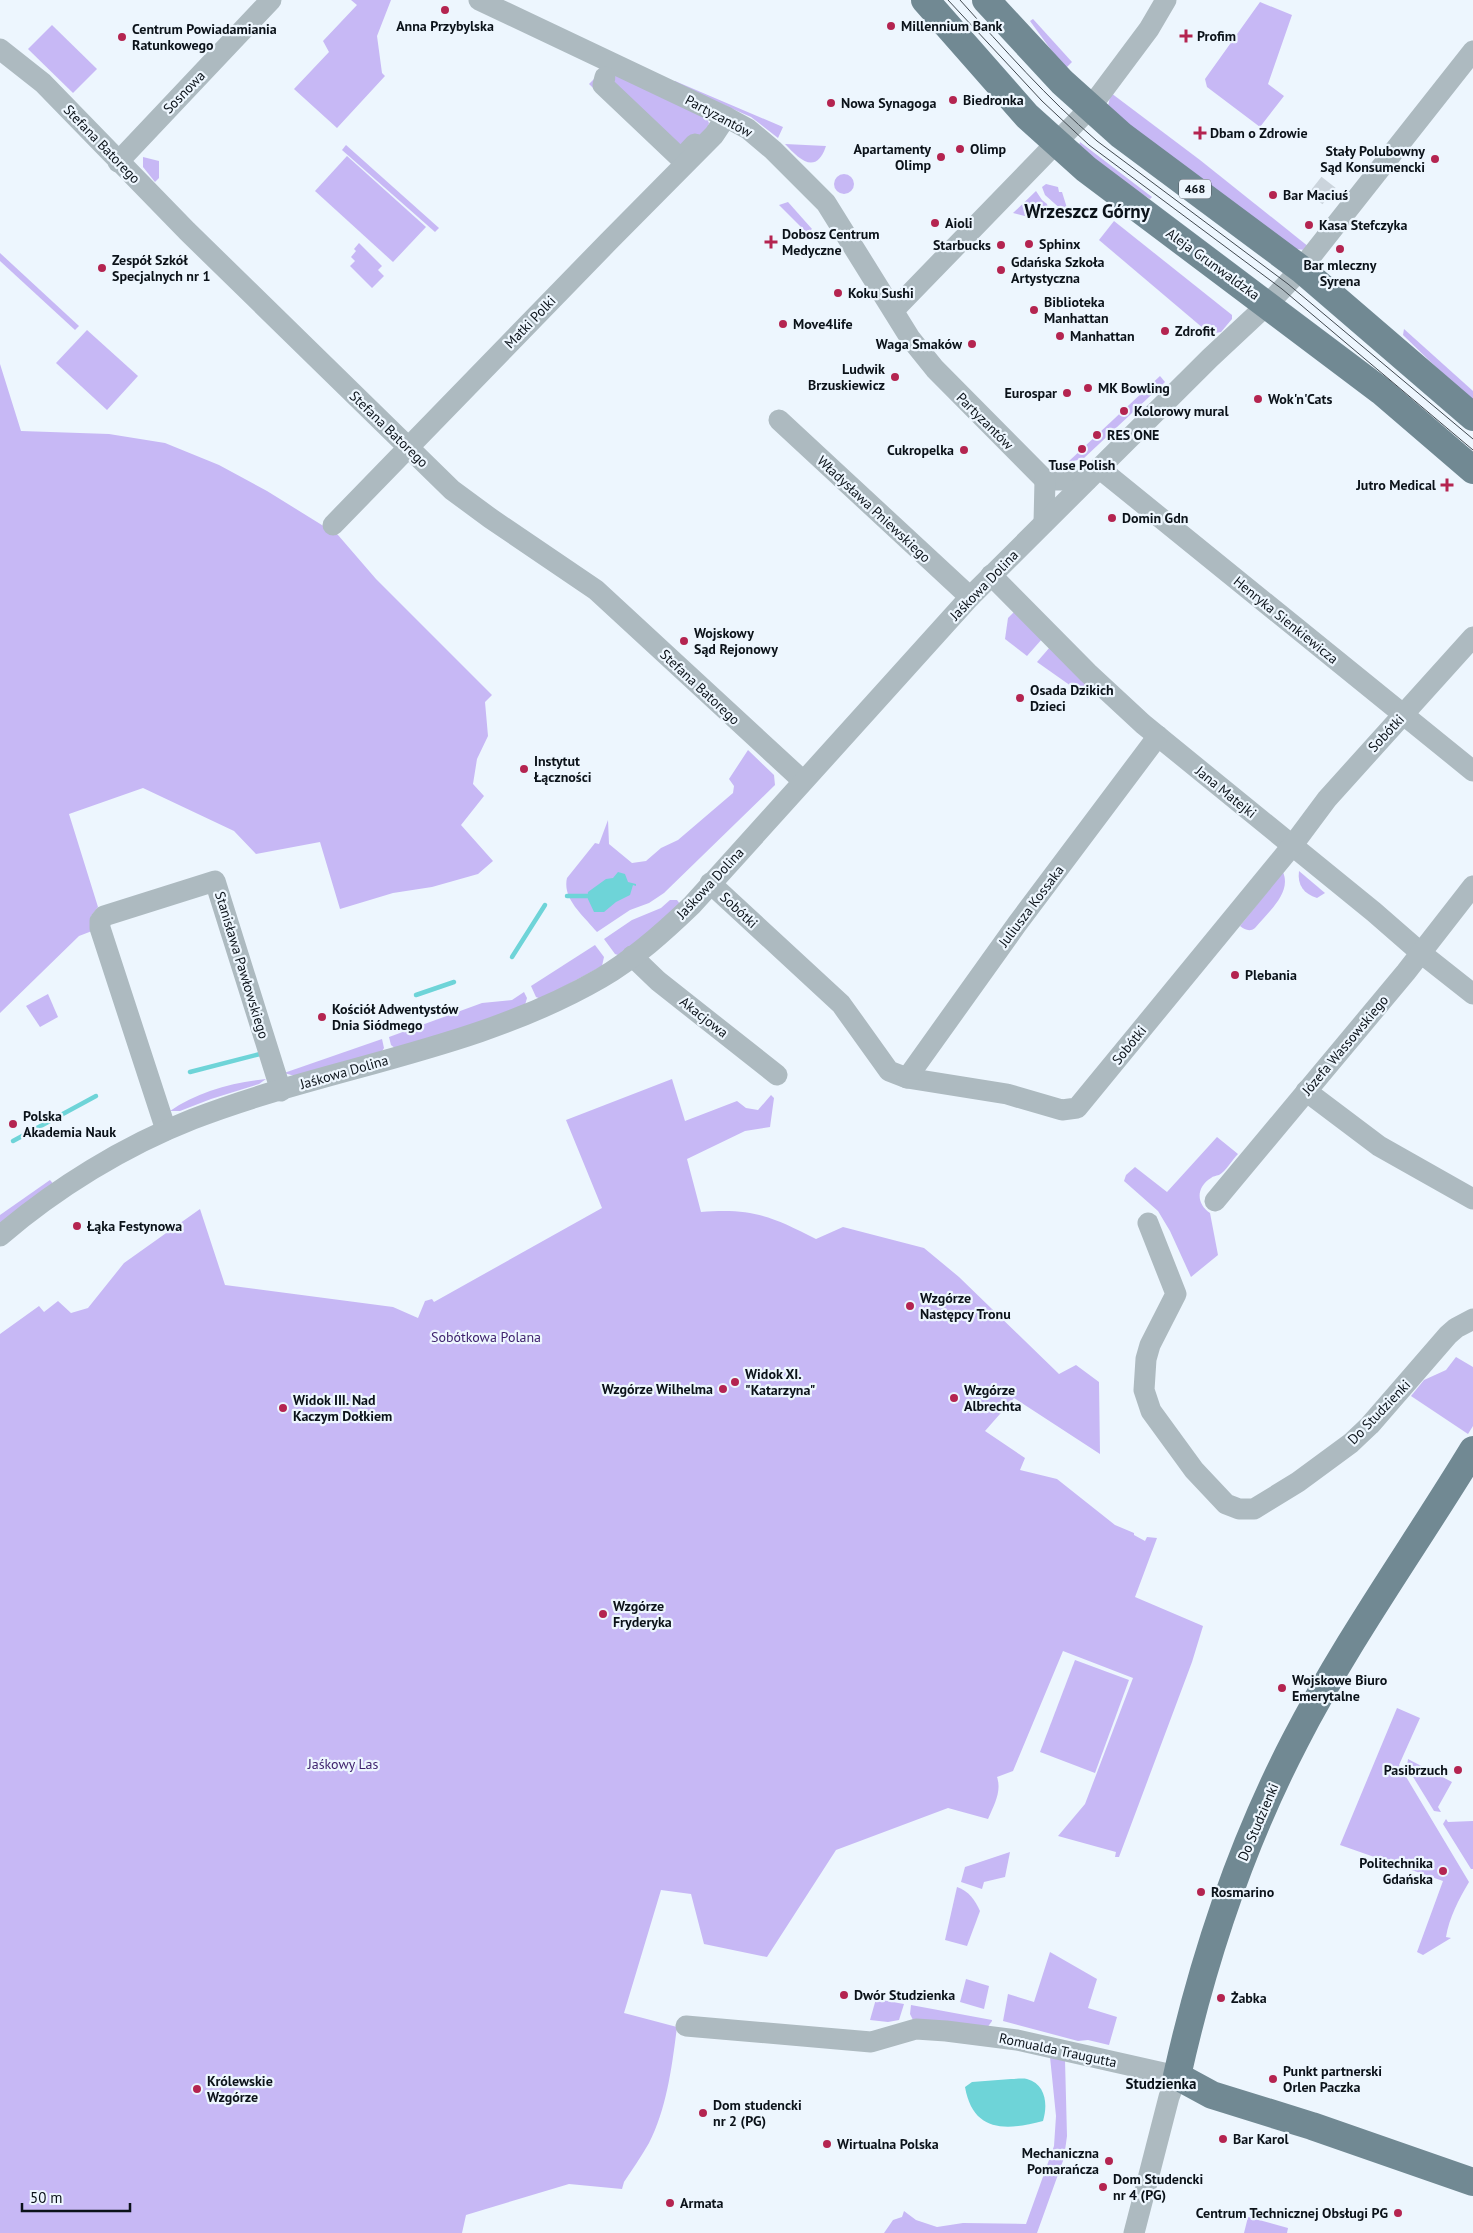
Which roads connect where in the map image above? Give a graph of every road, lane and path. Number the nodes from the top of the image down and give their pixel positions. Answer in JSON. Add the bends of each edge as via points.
{"nodes":[{"id":1,"x":271,"y":0,"type":"edge"},
{"id":2,"x":479,"y":0,"type":"edge"},
{"id":3,"x":925,"y":0,"type":"edge"},
{"id":4,"x":986,"y":0,"type":"edge"},
{"id":5,"x":1166,"y":0,"type":"edge"},
{"id":6,"x":0,"y":49,"type":"edge"},
{"id":7,"x":1473,"y":52,"type":"edge"},
{"id":8,"x":605,"y":77,"type":"dead end"},
{"id":9,"x":1090,"y":108,"type":"junction"},
{"id":10,"x":726,"y":117,"type":"junction"},
{"id":11,"x":708,"y":130,"type":"dead end"},
{"id":12,"x":1056,"y":144,"type":"junction"},
{"id":13,"x":118,"y":162,"type":"junction"},
{"id":14,"x":1302,"y":268,"type":"junction"},
{"id":15,"x":1268,"y":304,"type":"junction"},
{"id":16,"x":894,"y":310,"type":"junction"},
{"id":17,"x":1473,"y":417,"type":"edge"},
{"id":18,"x":779,"y":420,"type":"dead end"},
{"id":19,"x":407,"y":447,"type":"junction"},
{"id":20,"x":1473,"y":470,"type":"edge"},
{"id":21,"x":1093,"y":474,"type":"junction"},
{"id":22,"x":1045,"y":480,"type":"junction"},
{"id":23,"x":1044,"y":523,"type":"junction"},
{"id":24,"x":333,"y":526,"type":"dead end"},
{"id":25,"x":991,"y":575,"type":"junction"},
{"id":26,"x":970,"y":597,"type":"junction"},
{"id":27,"x":1473,"y":637,"type":"edge"},
{"id":28,"x":1402,"y":715,"type":"junction"},
{"id":29,"x":1158,"y":736,"type":"junction"},
{"id":30,"x":1473,"y":771,"type":"edge"},
{"id":31,"x":803,"y":781,"type":"junction"},
{"id":32,"x":1292,"y":846,"type":"junction"},
{"id":33,"x":710,"y":883,"type":"junction"},
{"id":34,"x":1473,"y":886,"type":"edge"},
{"id":35,"x":1421,"y":953,"type":"junction"},
{"id":36,"x":632,"y":956,"type":"junction"},
{"id":37,"x":1473,"y":994,"type":"edge"},
{"id":38,"x":777,"y":1075,"type":"dead end"},
{"id":39,"x":907,"y":1078,"type":"junction"},
{"id":40,"x":281,"y":1091,"type":"junction"},
{"id":41,"x":1306,"y":1091,"type":"junction"},
{"id":42,"x":166,"y":1130,"type":"junction"},
{"id":43,"x":1473,"y":1199,"type":"edge"},
{"id":44,"x":1215,"y":1201,"type":"dead end"},
{"id":45,"x":1148,"y":1223,"type":"dead end"},
{"id":46,"x":0,"y":1236,"type":"edge"},
{"id":47,"x":1473,"y":1319,"type":"edge"},
{"id":48,"x":1473,"y":1450,"type":"edge"},
{"id":49,"x":686,"y":2026,"type":"dead end"},
{"id":50,"x":1177,"y":2076,"type":"junction"},
{"id":51,"x":1473,"y":2182,"type":"edge"},
{"id":52,"x":1134,"y":2233,"type":"edge"}],
"edges":[{"from":1,"to":13,"type":"street","name":"Sosnowa"},
{"from":2,"to":10,"type":"street","name":"Partyzantów"},
{"from":3,"to":12,"type":"main road","name":"Aleja Grunwaldzka"},
{"from":4,"to":9,"type":"main road","number":"468"},
{"from":5,"to":9,"type":"street","via":[[1149,29]]},
{"from":6,"to":13,"type":"street","name":"Stefana Batorego","via":[[43,83]]},
{"from":7,"to":14,"type":"street","name":"Jaśkowa Dolina"},
{"from":8,"to":11,"type":"street","via":[[603,85],[681,159]]},
{"from":9,"to":12,"type":"street"},
{"from":9,"to":14,"type":"main road","number":"468","via":[[1120,135]]},
{"from":10,"to":16,"type":"street","name":"Partyzantów","via":[[748,129],[773,150],[826,203]]},
{"from":10,"to":19,"type":"street","name":"Matki Polki","via":[[714,135]]},
{"from":12,"to":15,"type":"main road","name":"Aleja Grunwaldzka","via":[[1125,200]]},
{"from":12,"to":16,"type":"street"},
{"from":13,"to":19,"type":"street","name":"Stefana Batorego"},
{"from":14,"to":15,"type":"street","name":"Jaśkowa Dolina"},
{"from":14,"to":17,"type":"main road","number":"468"},
{"from":15,"to":20,"type":"main road","name":"Aleja Grunwaldzka","via":[[1380,391]]},
{"from":15,"to":21,"type":"street","name":"Jaśkowa Dolina"},
{"from":16,"to":22,"type":"street","name":"Partyzantów","via":[[910,338],[935,369]]},
{"from":18,"to":26,"type":"street","name":"Władysława Pniewskiego"},
{"from":19,"to":24,"type":"street","name":"Matki Polki"},
{"from":19,"to":31,"type":"street","name":"Stefana Batorego","via":[[452,490],[596,590]]},
{"from":21,"to":22,"type":"street"},
{"from":21,"to":23,"type":"street","name":"Jaśkowa Dolina"},
{"from":21,"to":28,"type":"street","name":"Henryka Sienkiewicza"},
{"from":22,"to":23,"type":"street"},
{"from":23,"to":25,"type":"street","name":"Jaśkowa Dolina"},
{"from":25,"to":26,"type":"street","name":"Jaśkowa Dolina"},
{"from":25,"to":29,"type":"street","name":"Jana Matejki","via":[[1088,673]]},
{"from":26,"to":31,"type":"street","name":"Jaśkowa Dolina"},
{"from":27,"to":28,"type":"street","name":"Sobótki"},
{"from":28,"to":30,"type":"street","name":"Henryka Sienkiewicza"},
{"from":28,"to":32,"type":"street","name":"Sobótki","via":[[1327,799]]},
{"from":29,"to":32,"type":"street","name":"Jana Matejki"},
{"from":29,"to":39,"type":"street","name":"Juliusza Kossaka"},
{"from":31,"to":33,"type":"street","name":"Jaśkowa Dolina"},
{"from":32,"to":35,"type":"street","name":"Jana Matejki"},
{"from":32,"to":39,"type":"street","name":"Sobótki","via":[[1077,1108],[1062,1110],[1007,1094]]},
{"from":33,"to":36,"type":"street","name":"Jaśkowa Dolina","via":[[666,930]]},
{"from":33,"to":39,"type":"street","name":"Sobótki","via":[[841,1004],[889,1071]]},
{"from":34,"to":35,"type":"street","name":"Józefa Wassowskiego"},
{"from":35,"to":37,"type":"street","name":"Jana Matejki"},
{"from":35,"to":41,"type":"street","name":"Józefa Wassowskiego"},
{"from":36,"to":38,"type":"street","name":"Akacjowa"},
{"from":36,"to":40,"type":"street","name":"Jaśkowa Dolina","via":[[572,993],[493,1027]]},
{"from":40,"to":42,"type":"street","name":"Jaśkowa Dolina","via":[[226,1107]]},
{"from":40,"to":42,"type":"street","name":"Stanisława Pawłowskiego","via":[[216,881],[104,916],[100,928]]},
{"from":41,"to":43,"type":"street","via":[[1379,1146]]},
{"from":41,"to":44,"type":"street","name":"Józefa Wassowskiego"},
{"from":42,"to":46,"type":"street","name":"Jaśkowa Dolina","via":[[38,1205]]},
{"from":45,"to":47,"type":"street","name":"Do Studzienki","via":[[1176,1294],[1146,1359],[1144,1390],[1150,1411],[1194,1470],[1232,1507],[1254,1509],[1351,1443],[1448,1335]]},
{"from":48,"to":50,"type":"main road","name":"Do Studzienki","via":[[1325,1686],[1268,1795],[1214,1934]]},
{"from":49,"to":50,"type":"street","name":"Romualda Traugutta","via":[[871,2042],[916,2029],[946,2031],[1017,2040]]},
{"from":50,"to":51,"type":"main road","name":"Romualda Traugutta","via":[[1212,2095]]},
{"from":50,"to":52,"type":"street","name":"Do Studzienki"}]}
